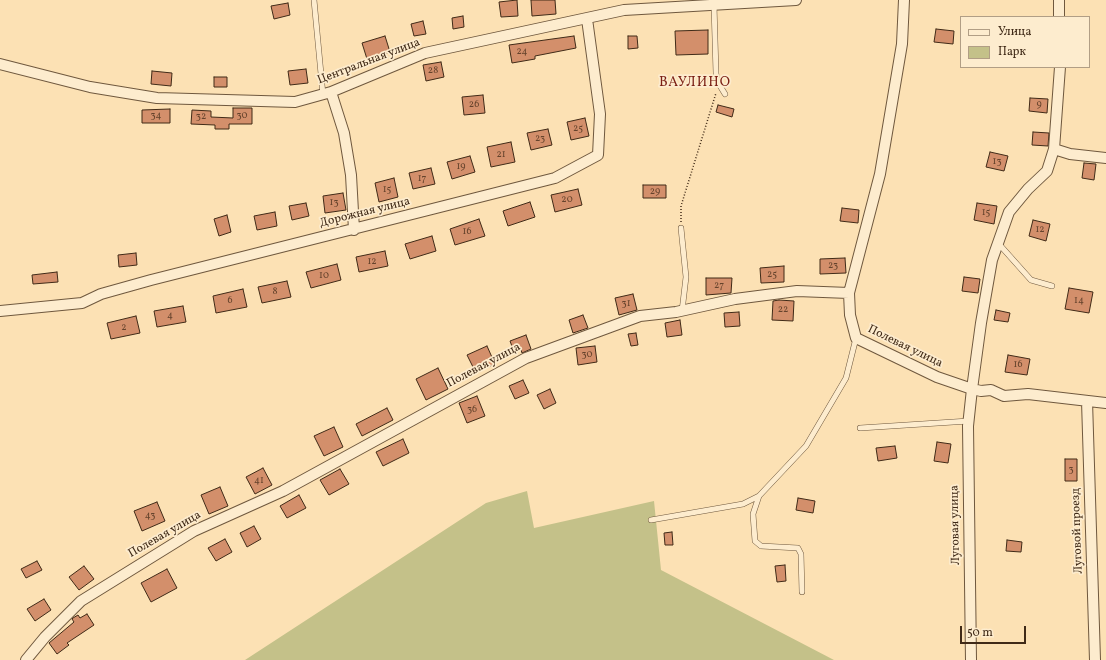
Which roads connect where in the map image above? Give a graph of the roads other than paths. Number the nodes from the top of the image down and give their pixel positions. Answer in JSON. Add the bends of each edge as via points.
{"nodes":[{"id":1,"x":314,"y":0,"type":"edge"},
{"id":2,"x":796,"y":0,"type":"edge"},
{"id":3,"x":904,"y":0,"type":"edge"},
{"id":4,"x":1059,"y":0,"type":"edge"},
{"id":5,"x":734,"y":2,"type":"edge"},
{"id":6,"x":714,"y":5,"type":"junction"},
{"id":7,"x":1059,"y":16,"type":"edge"},
{"id":8,"x":587,"y":19,"type":"junction"},
{"id":9,"x":0,"y":64,"type":"edge"},
{"id":10,"x":1060,"y":68,"type":"edge"},
{"id":11,"x":327,"y":94,"type":"junction"},
{"id":12,"x":725,"y":94,"type":"dead end"},
{"id":13,"x":1054,"y":149,"type":"junction"},
{"id":14,"x":1106,"y":158,"type":"edge"},
{"id":15,"x":681,"y":228,"type":"road end"},
{"id":16,"x":354,"y":230,"type":"junction"},
{"id":17,"x":998,"y":243,"type":"junction"},
{"id":18,"x":1052,"y":286,"type":"dead end"},
{"id":19,"x":849,"y":293,"type":"junction"},
{"id":20,"x":0,"y":311,"type":"edge"},
{"id":21,"x":682,"y":311,"type":"junction"},
{"id":22,"x":856,"y":338,"type":"junction"},
{"id":23,"x":972,"y":389,"type":"junction"},
{"id":24,"x":1087,"y":401,"type":"junction"},
{"id":25,"x":1106,"y":403,"type":"edge"},
{"id":26,"x":969,"y":421,"type":"junction"},
{"id":27,"x":860,"y":428,"type":"dead end"},
{"id":28,"x":759,"y":496,"type":"junction"},
{"id":29,"x":651,"y":520,"type":"dead end"},
{"id":30,"x":802,"y":592,"type":"dead end"},
{"id":31,"x":26,"y":660,"type":"edge"},
{"id":32,"x":971,"y":660,"type":"edge"},
{"id":33,"x":1095,"y":660,"type":"edge"}],
"edges":[{"from":1,"to":11,"type":"lane"},
{"from":2,"to":5,"type":"street","name":"Центральная улица"},
{"from":3,"to":19,"type":"street","via":[[902,44],[880,174]]},
{"from":4,"to":7,"type":"street"},
{"from":5,"to":6,"type":"street","name":"Центральная улица"},
{"from":6,"to":8,"type":"street","name":"Центральная улица","via":[[624,10]]},
{"from":6,"to":12,"type":"lane","via":[[717,81]]},
{"from":8,"to":11,"type":"street","name":"Центральная улица","via":[[425,53]]},
{"from":8,"to":16,"type":"street","name":"Дорожная улица","via":[[600,114],[598,155],[555,178]]},
{"from":9,"to":11,"type":"street","name":"Центральная улица","via":[[90,87],[157,98],[295,102]]},
{"from":10,"to":13,"type":"street"},
{"from":11,"to":16,"type":"street","via":[[344,133],[351,175]]},
{"from":13,"to":14,"type":"street","via":[[1070,154]]},
{"from":13,"to":17,"type":"street","via":[[1047,171],[1009,212]]},
{"from":15,"to":21,"type":"lane","via":[[686,277]]},
{"from":16,"to":20,"type":"street","name":"Дорожная улица","via":[[151,280],[101,294],[82,303]]},
{"from":17,"to":18,"type":"lane","via":[[1032,280]]},
{"from":17,"to":23,"type":"street","via":[[992,260]]},
{"from":19,"to":21,"type":"street","name":"Полевая улица","via":[[797,291],[735,299]]},
{"from":19,"to":22,"type":"street","name":"Полевая улица","via":[[850,315]]},
{"from":21,"to":31,"type":"street","name":"Полевая улица","via":[[640,316],[526,358],[283,491],[194,531],[81,601]]},
{"from":22,"to":23,"type":"street","name":"Полевая улица","via":[[937,377]]},
{"from":22,"to":28,"type":"lane","via":[[846,378],[806,446]]},
{"from":23,"to":24,"type":"street","name":"Полевая улица","via":[[991,390],[1004,396],[1028,394]]},
{"from":23,"to":26,"type":"street","name":"Луговая улица"},
{"from":24,"to":25,"type":"street","name":"Полевая улица"},
{"from":24,"to":33,"type":"street","name":"Луговой проезд"},
{"from":26,"to":27,"type":"lane"},
{"from":26,"to":32,"type":"street","name":"Луговая улица"},
{"from":28,"to":29,"type":"lane","via":[[743,504]]},
{"from":28,"to":30,"type":"lane","via":[[753,514],[755,541],[761,546],[798,548],[801,554]]}]}
